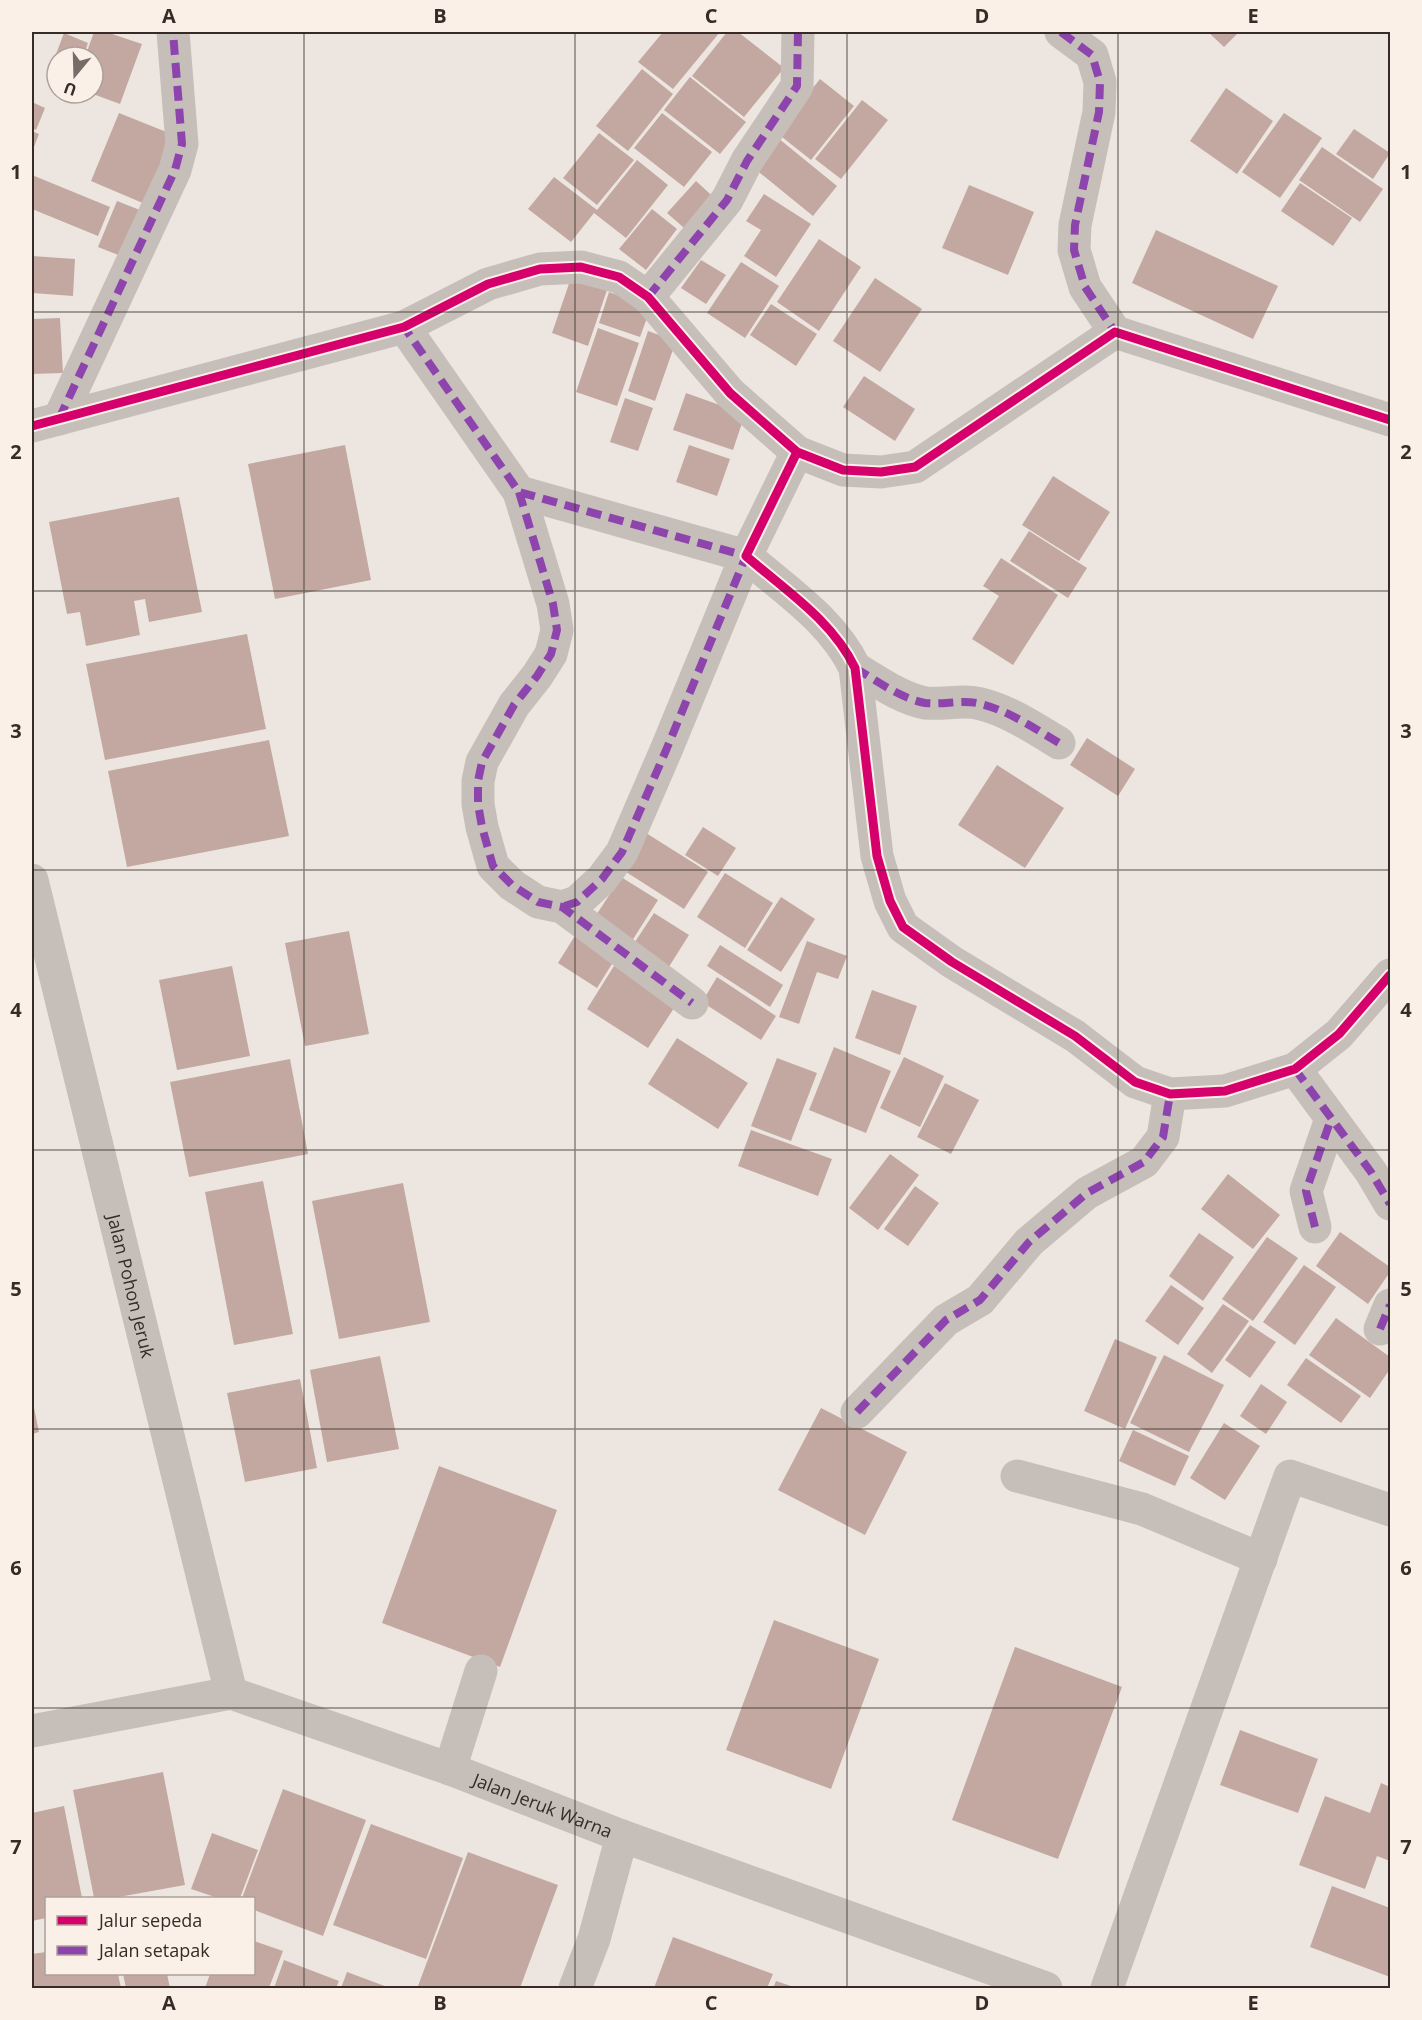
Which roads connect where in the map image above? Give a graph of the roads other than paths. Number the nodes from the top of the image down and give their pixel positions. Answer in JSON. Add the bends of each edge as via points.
{"nodes":[{"id":1,"x":173,"y":32,"type":"edge"},
{"id":2,"x":798,"y":32,"type":"edge"},
{"id":3,"x":1061,"y":32,"type":"edge"},
{"id":4,"x":648,"y":297,"type":"junction"},
{"id":5,"x":404,"y":327,"type":"junction"},
{"id":6,"x":1115,"y":332,"type":"junction"},
{"id":7,"x":1390,"y":420,"type":"edge"},
{"id":8,"x":45,"y":422,"type":"edge"},
{"id":9,"x":797,"y":452,"type":"junction"},
{"id":10,"x":519,"y":492,"type":"junction"},
{"id":11,"x":746,"y":556,"type":"junction"},
{"id":12,"x":855,"y":668,"type":"junction"},
{"id":13,"x":1059,"y":743,"type":"dead end"},
{"id":14,"x":32,"y":880,"type":"edge"},
{"id":15,"x":562,"y":908,"type":"junction"},
{"id":16,"x":1390,"y":975,"type":"edge"},
{"id":17,"x":692,"y":1002,"type":"dead end"},
{"id":18,"x":1295,"y":1069,"type":"junction"},
{"id":19,"x":1170,"y":1094,"type":"junction"},
{"id":20,"x":1331,"y":1119,"type":"junction"},
{"id":21,"x":1390,"y":1204,"type":"edge"},
{"id":22,"x":1315,"y":1227,"type":"dead end"},
{"id":23,"x":857,"y":1412,"type":"dead end"},
{"id":24,"x":1017,"y":1476,"type":"dead end"},
{"id":25,"x":1390,"y":1510,"type":"edge"},
{"id":26,"x":1261,"y":1559,"type":"junction"},
{"id":27,"x":481,"y":1671,"type":"dead end"},
{"id":28,"x":231,"y":1693,"type":"junction"},
{"id":29,"x":32,"y":1731,"type":"edge"},
{"id":30,"x":450,"y":1769,"type":"junction"},
{"id":31,"x":622,"y":1836,"type":"junction"},
{"id":32,"x":575,"y":1989,"type":"edge"},
{"id":33,"x":1046,"y":1989,"type":"edge"},
{"id":34,"x":1107,"y":1989,"type":"edge"}],
"edges":[{"from":1,"to":8,"type":"street","via":[[182,144],[175,170]]},
{"from":2,"to":4,"type":"street","via":[[797,86],[747,161],[727,200]]},
{"from":3,"to":6,"type":"street","via":[[1092,55],[1100,82],[1099,112],[1074,225],[1074,250],[1085,287]]},
{"from":4,"to":5,"type":"street","via":[[619,277],[581,267],[540,269],[488,284]]},
{"from":4,"to":9,"type":"street","via":[[730,393]]},
{"from":5,"to":8,"type":"street"},
{"from":5,"to":10,"type":"street"},
{"from":6,"to":7,"type":"street"},
{"from":6,"to":9,"type":"street","via":[[915,467],[881,472],[843,470]]},
{"from":9,"to":11,"type":"street"},
{"from":10,"to":11,"type":"street"},
{"from":10,"to":15,"type":"street","via":[[553,604],[557,630],[551,654],[514,705],[482,762],[478,804],[493,866],[538,902]]},
{"from":11,"to":12,"type":"street","via":[[821,620],[848,652]]},
{"from":11,"to":15,"type":"street","via":[[622,852],[602,879],[577,902]]},
{"from":12,"to":13,"type":"street","via":[[898,693],[925,702],[978,703],[994,708]]},
{"from":12,"to":19,"type":"street","via":[[877,856],[890,901],[903,927],[952,962],[1075,1036],[1135,1082]]},
{"from":14,"to":28,"type":"street","name":"Jalan Pohon Jeruk"},
{"from":15,"to":17,"type":"street"},
{"from":16,"to":18,"type":"street","via":[[1339,1034]]},
{"from":18,"to":19,"type":"street","via":[[1225,1091]]},
{"from":18,"to":20,"type":"street"},
{"from":19,"to":23,"type":"street","via":[[1163,1137],[1144,1162],[1087,1193],[1029,1242],[980,1300],[946,1320]]},
{"from":20,"to":21,"type":"street"},
{"from":20,"to":22,"type":"street","via":[[1306,1191]]},
{"from":24,"to":26,"type":"street","via":[[1142,1509]]},
{"from":25,"to":26,"type":"street","via":[[1290,1476]]},
{"from":26,"to":34,"type":"street"},
{"from":27,"to":30,"type":"street"},
{"from":28,"to":29,"type":"street","name":"Jalan Jeruk Warna"},
{"from":28,"to":30,"type":"street","name":"Jalan Jeruk Warna"},
{"from":30,"to":31,"type":"street","name":"Jalan Jeruk Warna"},
{"from":31,"to":32,"type":"street","via":[[594,1939]]},
{"from":31,"to":33,"type":"street","name":"Jalan Jeruk Warna"}]}
